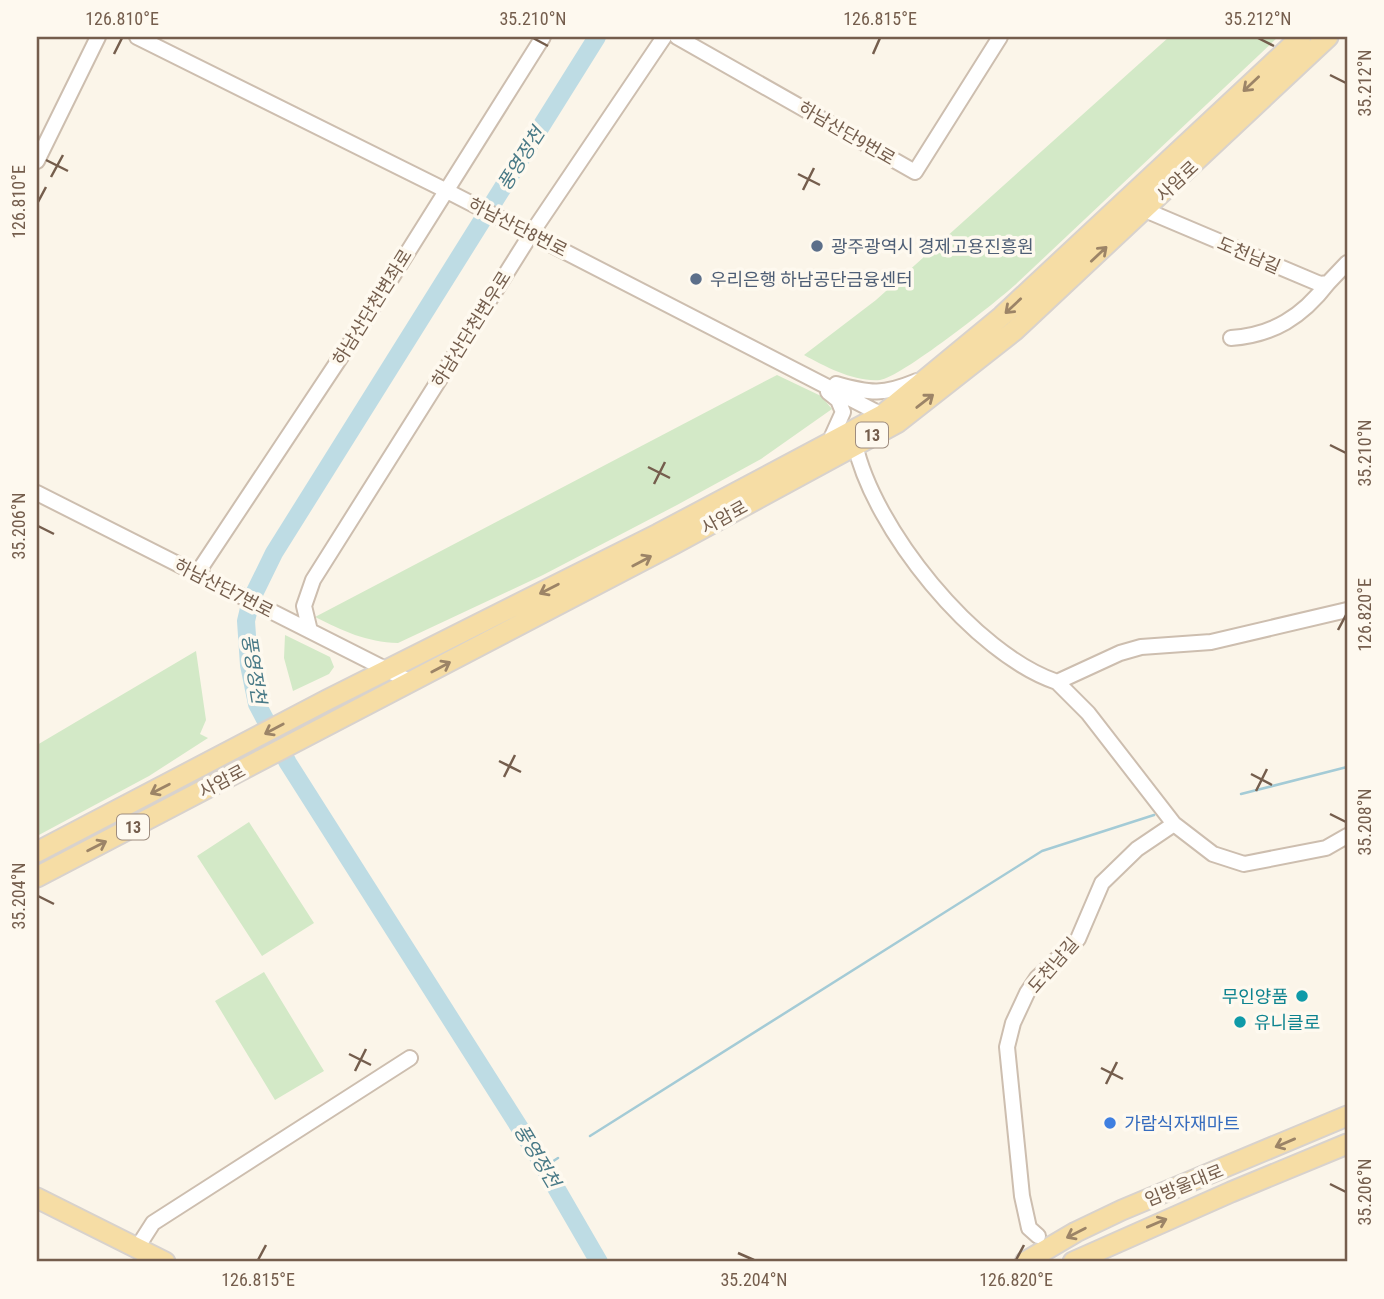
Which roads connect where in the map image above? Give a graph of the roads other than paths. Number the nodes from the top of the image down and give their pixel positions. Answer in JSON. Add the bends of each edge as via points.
{"nodes":[{"id":1,"x":98,"y":37,"type":"edge"},
{"id":2,"x":136,"y":37,"type":"edge"},
{"id":3,"x":543,"y":37,"type":"edge"},
{"id":4,"x":664,"y":37,"type":"edge"},
{"id":5,"x":677,"y":37,"type":"edge"},
{"id":6,"x":1000,"y":37,"type":"edge"},
{"id":7,"x":1301,"y":37,"type":"edge"},
{"id":8,"x":1328,"y":37,"type":"edge"},
{"id":9,"x":37,"y":161,"type":"edge"},
{"id":10,"x":449,"y":192,"type":"junction"},
{"id":11,"x":1145,"y":210,"type":"junction"},
{"id":12,"x":528,"y":232,"type":"junction"},
{"id":13,"x":1347,"y":263,"type":"edge"},
{"id":14,"x":1328,"y":283,"type":"junction"},
{"id":15,"x":1231,"y":338,"type":"dead end"},
{"id":16,"x":807,"y":377,"type":"junction"},
{"id":17,"x":929,"y":377,"type":"junction"},
{"id":18,"x":889,"y":419,"type":"junction"},
{"id":19,"x":829,"y":443,"type":"junction"},
{"id":20,"x":855,"y":444,"type":"junction"},
{"id":21,"x":37,"y":494,"type":"edge"},
{"id":22,"x":196,"y":575,"type":"junction"},
{"id":23,"x":1347,"y":610,"type":"edge"},
{"id":24,"x":310,"y":631,"type":"junction"},
{"id":25,"x":387,"y":671,"type":"junction"},
{"id":26,"x":411,"y":682,"type":"junction"},
{"id":27,"x":1057,"y":682,"type":"junction"},
{"id":28,"x":1174,"y":824,"type":"junction"},
{"id":29,"x":1347,"y":836,"type":"edge"},
{"id":30,"x":37,"y":852,"type":"edge"},
{"id":31,"x":37,"y":877,"type":"edge"},
{"id":32,"x":410,"y":1058,"type":"dead end"},
{"id":33,"x":1347,"y":1116,"type":"edge"},
{"id":34,"x":1347,"y":1144,"type":"edge"},
{"id":35,"x":37,"y":1198,"type":"edge"},
{"id":36,"x":1038,"y":1236,"type":"dead end"},
{"id":37,"x":137,"y":1248,"type":"junction"},
{"id":38,"x":165,"y":1262,"type":"edge"},
{"id":39,"x":1025,"y":1262,"type":"edge"},
{"id":40,"x":1073,"y":1262,"type":"edge"}],
"edges":[{"from":1,"to":9,"type":"street"},
{"from":2,"to":10,"type":"street","name":"하남산단8번로"},
{"from":3,"to":10,"type":"street","name":"하남산단천변좌로"},
{"from":4,"to":12,"type":"street","name":"하남산단천변우로"},
{"from":5,"to":6,"type":"street","name":"하남산단9번로","via":[[915,172]]},
{"from":7,"to":17,"type":"main road","name":"사암로","number":"13","one_way":true,"via":[[1012,307]]},
{"from":8,"to":11,"type":"main road","name":"사암로","number":"13"},
{"from":10,"to":12,"type":"street","name":"하남산단8번로"},
{"from":10,"to":22,"type":"street","name":"하남산단천변좌로"},
{"from":11,"to":14,"type":"street","name":"도천남길","via":[[1307,280]]},
{"from":18,"to":11,"type":"main road","name":"사암로","number":"13","one_way":true,"via":[[1014,331]]},
{"from":12,"to":16,"type":"street","name":"하남산단8번로"},
{"from":12,"to":24,"type":"street","name":"하남산단천변우로","via":[[313,580],[304,606]]},
{"from":13,"to":14,"type":"street"},
{"from":14,"to":15,"type":"street","via":[[1315,301],[1286,324],[1266,333]]},
{"from":16,"to":17,"type":"street","via":[[877,394]]},
{"from":16,"to":18,"type":"street","name":"하남산단8번로"},
{"from":16,"to":19,"type":"street","via":[[842,407],[842,418]]},
{"from":17,"to":18,"type":"main road","name":"사암로","number":"13"},
{"from":18,"to":19,"type":"main road","name":"사암로","number":"13"},
{"from":18,"to":20,"type":"main road","name":"사암로","number":"13"},
{"from":19,"to":25,"type":"main road","name":"사암로","number":"13","one_way":true},
{"from":26,"to":20,"type":"main road","name":"사암로","number":"13","one_way":true},
{"from":20,"to":27,"type":"street","via":[[870,491],[914,561],[990,643],[1021,666]]},
{"from":21,"to":22,"type":"street","name":"하남산단7번로"},
{"from":22,"to":24,"type":"street","name":"하남산단7번로"},
{"from":23,"to":27,"type":"street","via":[[1219,641],[1141,647]]},
{"from":24,"to":25,"type":"street","name":"하남산단7번로"},
{"from":25,"to":26,"type":"street","name":"하남산단7번로"},
{"from":25,"to":30,"type":"main road","name":"사암로","number":"13","one_way":true},
{"from":31,"to":26,"type":"main road","name":"사암로","number":"13","one_way":true},
{"from":27,"to":28,"type":"street","via":[[1088,713]]},
{"from":28,"to":29,"type":"street","via":[[1213,854],[1244,864],[1326,848]]},
{"from":28,"to":36,"type":"street","name":"도천남길","via":[[1137,849],[1102,883],[1078,939],[1037,978],[1010,1031],[1007,1046],[1022,1196],[1029,1228]]},
{"from":32,"to":37,"type":"street","via":[[153,1223]]},
{"from":33,"to":39,"type":"main road","name":"임방울대로","one_way":true,"via":[[1122,1210]]},
{"from":40,"to":34,"type":"main road","name":"임방울대로","one_way":true},
{"from":35,"to":37,"type":"main road"},
{"from":37,"to":38,"type":"main road"}]}
